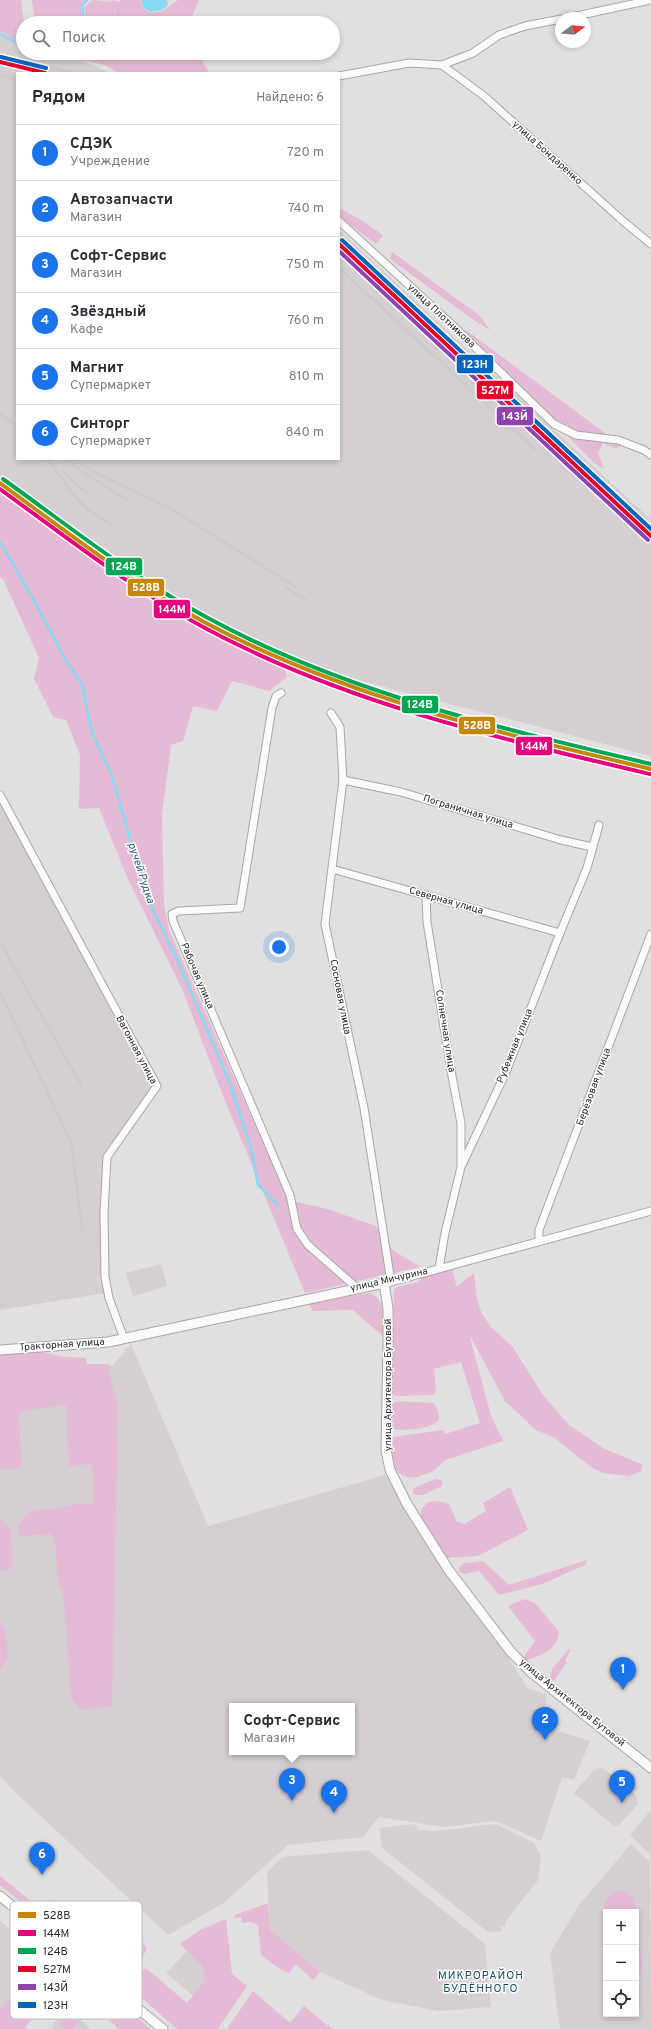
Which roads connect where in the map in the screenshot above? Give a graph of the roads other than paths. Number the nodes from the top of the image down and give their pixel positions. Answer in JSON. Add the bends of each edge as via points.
{"nodes":[{"id":1,"x":651,"y":0,"type":"edge"},
{"id":2,"x":591,"y":13,"type":"edge"},
{"id":3,"x":555,"y":20,"type":"edge"},
{"id":4,"x":442,"y":65,"type":"junction"},
{"id":5,"x":340,"y":76,"type":"edge"},
{"id":6,"x":340,"y":222,"type":"edge"},
{"id":7,"x":651,"y":244,"type":"edge"},
{"id":8,"x":651,"y":455,"type":"edge"},
{"id":9,"x":281,"y":693,"type":"dead end"},
{"id":10,"x":331,"y":714,"type":"dead end"},
{"id":11,"x":343,"y":780,"type":"junction"},
{"id":12,"x":0,"y":795,"type":"edge"},
{"id":13,"x":599,"y":825,"type":"dead end"},
{"id":14,"x":592,"y":847,"type":"junction"},
{"id":15,"x":332,"y":869,"type":"junction"},
{"id":16,"x":426,"y":895,"type":"junction"},
{"id":17,"x":560,"y":933,"type":"junction"},
{"id":18,"x":651,"y":934,"type":"edge"},
{"id":19,"x":462,"y":1167,"type":"junction"},
{"id":20,"x":651,"y":1211,"type":"edge"},
{"id":21,"x":539,"y":1241,"type":"junction"},
{"id":22,"x":439,"y":1268,"type":"junction"},
{"id":23,"x":388,"y":1283,"type":"junction"},
{"id":24,"x":357,"y":1288,"type":"junction"},
{"id":25,"x":124,"y":1339,"type":"junction"},
{"id":26,"x":0,"y":1350,"type":"edge"},
{"id":27,"x":651,"y":1768,"type":"edge"},
{"id":28,"x":0,"y":1896,"type":"edge"},
{"id":29,"x":10,"y":1904,"type":"edge"},
{"id":30,"x":142,"y":2012,"type":"edge"},
{"id":31,"x":163,"y":2029,"type":"edge"}],
"edges":[{"from":1,"to":2,"type":"street"},
{"from":3,"to":4,"type":"street","via":[[525,26],[499,35],[473,53]]},
{"from":4,"to":5,"type":"street","via":[[409,63]]},
{"from":4,"to":7,"type":"street","name":"улица Бондаренко","via":[[484,96]]},
{"from":6,"to":8,"type":"street","name":"улица Плотникова","via":[[448,321],[554,424],[576,435],[618,440]]},
{"from":9,"to":24,"type":"street","name":"Рабочая улица","via":[[276,696],[272,708],[240,908],[179,911],[172,914],[290,1195],[297,1229],[308,1245]]},
{"from":10,"to":11,"type":"street","name":"Сосновая улица","via":[[340,727]]},
{"from":11,"to":14,"type":"street","name":"Пограничная улица","via":[[401,792]]},
{"from":11,"to":15,"type":"street","name":"Сосновая улица"},
{"from":12,"to":25,"type":"street","name":"Вагонная улица","via":[[157,1086],[107,1157],[104,1213],[105,1276]]},
{"from":13,"to":14,"type":"street","name":"Рубежная улица"},
{"from":14,"to":17,"type":"street","name":"Рубежная улица","via":[[587,868]]},
{"from":15,"to":16,"type":"street","name":"Северная улица"},
{"from":15,"to":23,"type":"street","name":"Сосновая улица","via":[[325,924],[364,1108]]},
{"from":16,"to":17,"type":"street","name":"Северная улица"},
{"from":16,"to":19,"type":"street","name":"Солнечная улица","via":[[427,922],[461,1123]]},
{"from":17,"to":19,"type":"street","name":"Рубежная улица","via":[[506,1072]]},
{"from":18,"to":21,"type":"street","name":"Берёзовая улица","via":[[539,1230]]},
{"from":19,"to":22,"type":"street","name":"Рубежная улица"},
{"from":20,"to":21,"type":"street","name":"улица Мичурина"},
{"from":21,"to":22,"type":"street","name":"улица Мичурина"},
{"from":22,"to":23,"type":"street","name":"улица Мичурина"},
{"from":23,"to":24,"type":"main road","name":"улица Мичурина"},
{"from":23,"to":27,"type":"main road","name":"улица Архитектора Бутовой","via":[[386,1450],[390,1470],[407,1504],[448,1570],[511,1652],[532,1673]]},
{"from":24,"to":25,"type":"main road","name":"улица Мичурина"},
{"from":25,"to":26,"type":"main road","name":"Тракторная улица"},
{"from":28,"to":29,"type":"main road"},
{"from":30,"to":31,"type":"main road"}]}
